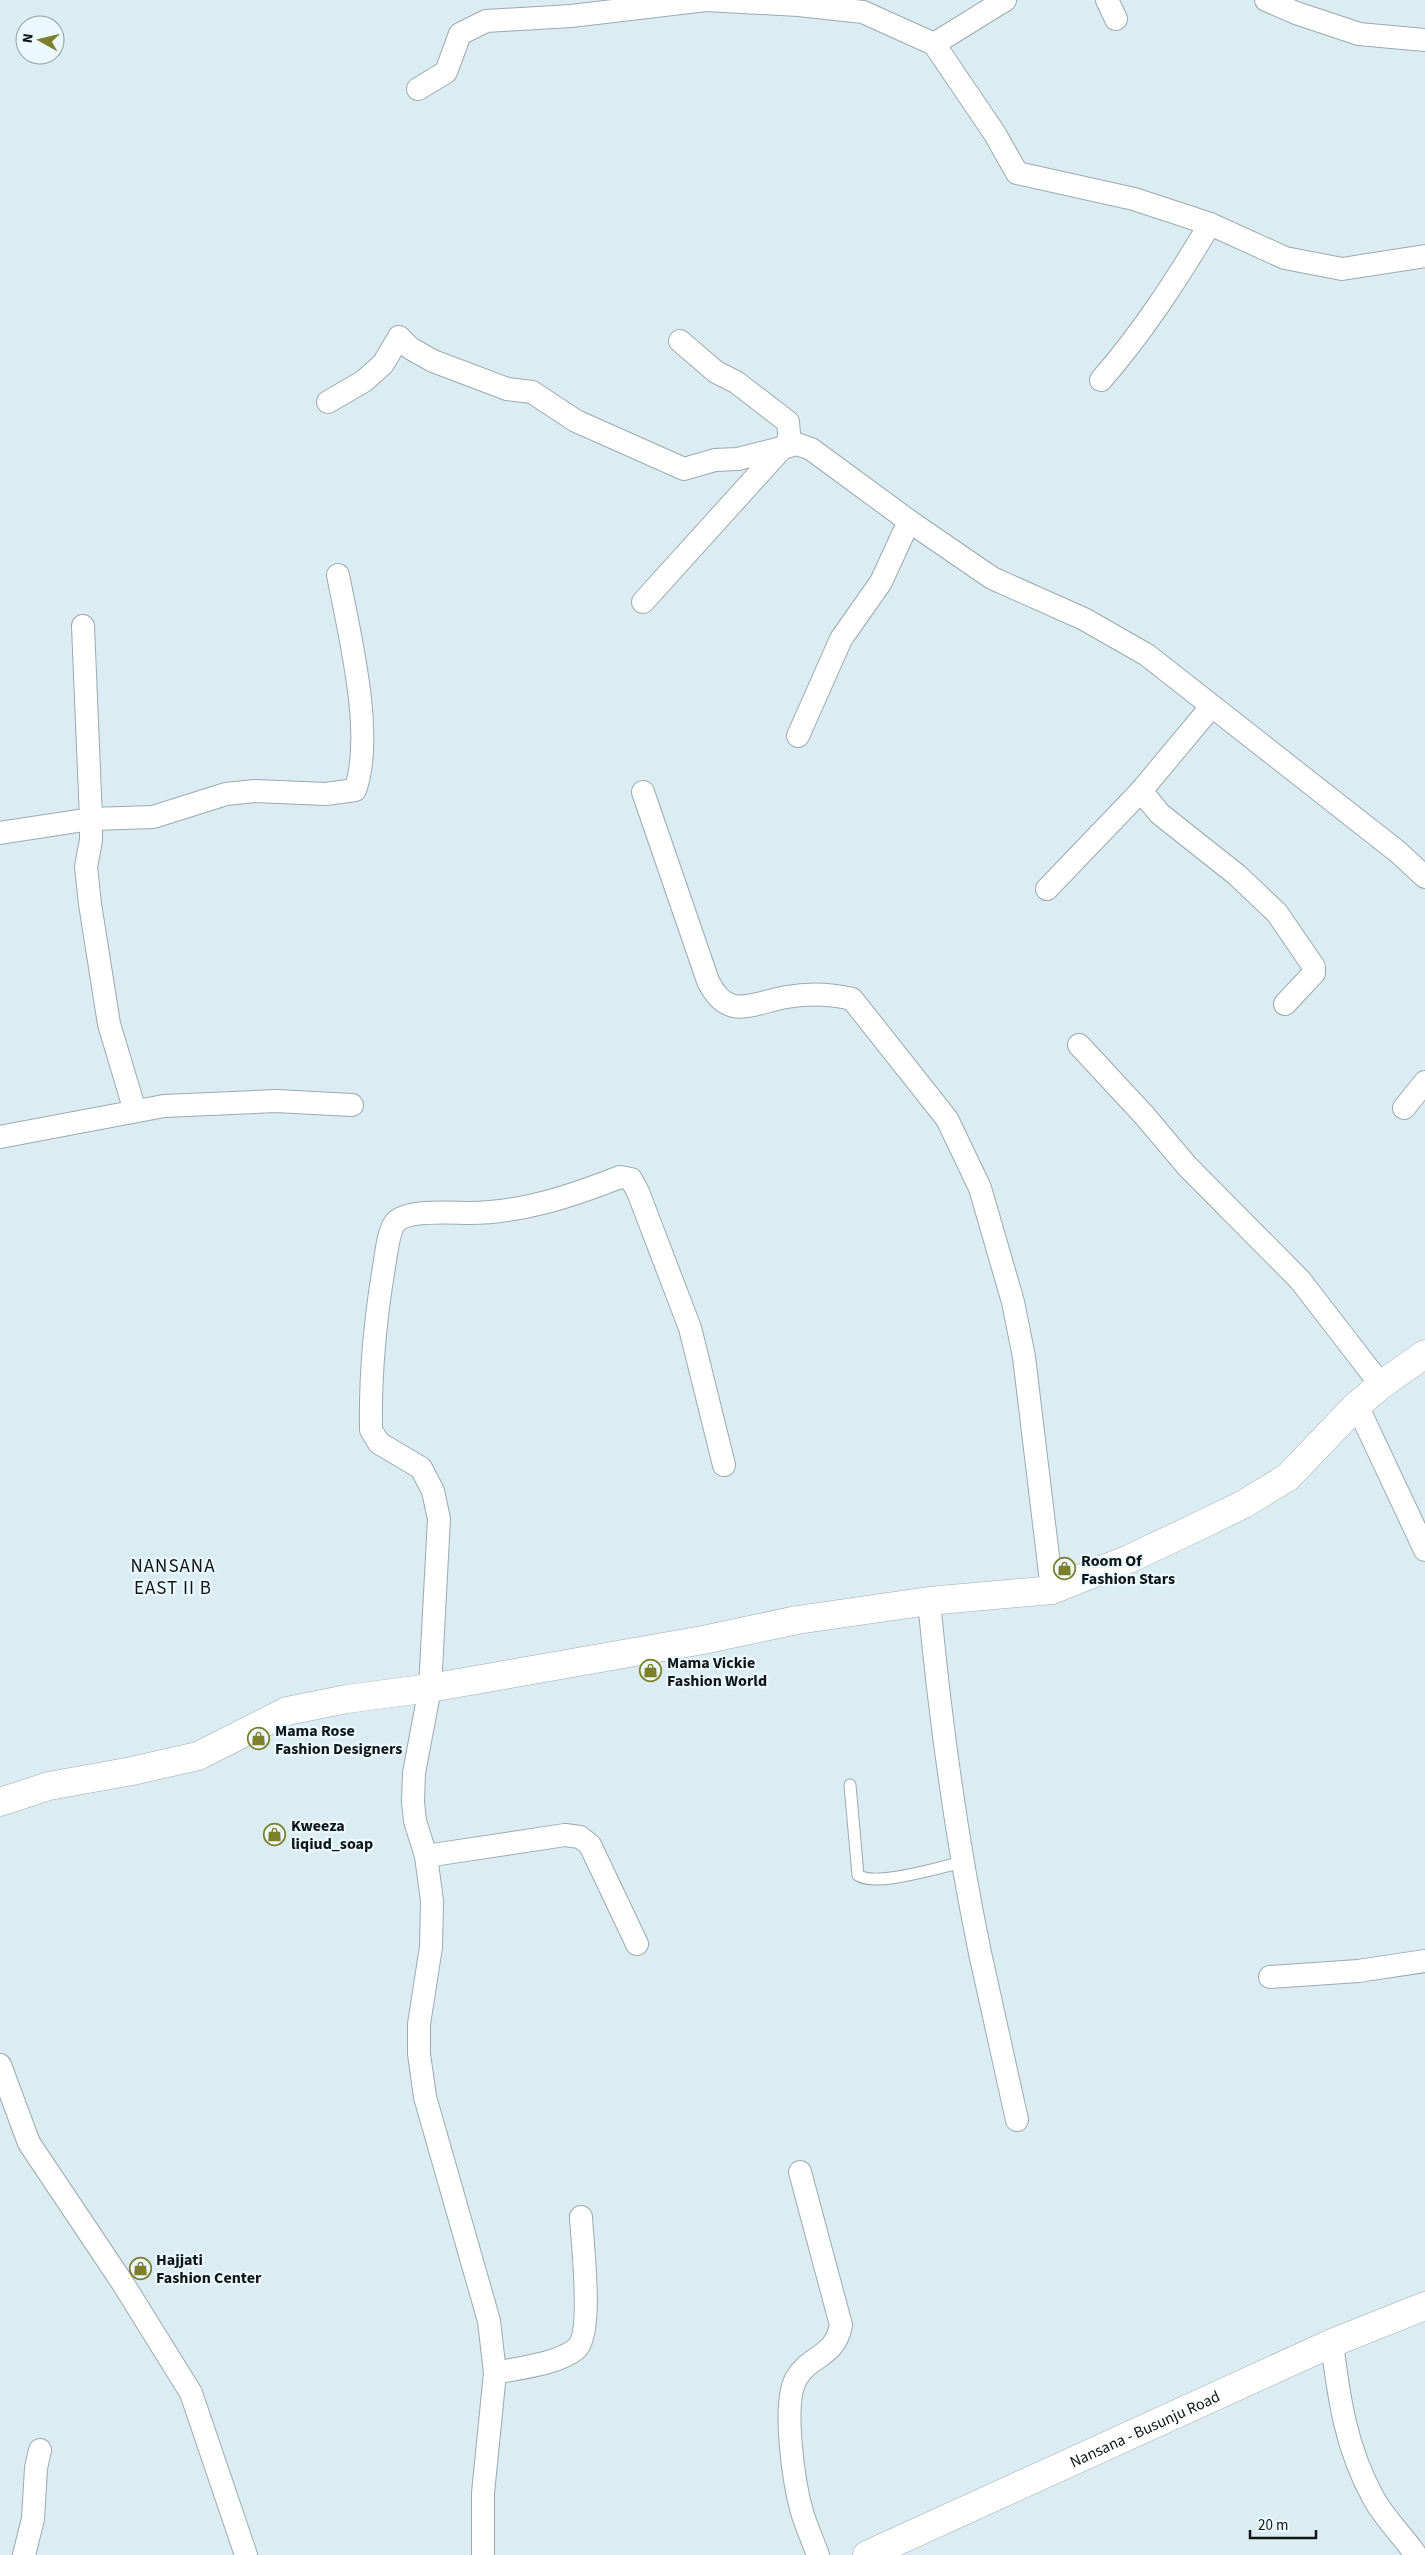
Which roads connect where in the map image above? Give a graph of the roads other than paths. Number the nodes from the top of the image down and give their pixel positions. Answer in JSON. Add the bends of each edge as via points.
{"nodes":[{"id":1,"x":706,"y":0,"type":"edge"},
{"id":2,"x":1005,"y":0,"type":"edge"},
{"id":3,"x":1266,"y":0,"type":"edge"},
{"id":4,"x":1425,"y":40,"type":"edge"},
{"id":5,"x":934,"y":44,"type":"junction"},
{"id":6,"x":418,"y":89,"type":"dead end"},
{"id":7,"x":1210,"y":224,"type":"junction"},
{"id":8,"x":1425,"y":256,"type":"edge"},
{"id":9,"x":680,"y":341,"type":"dead end"},
{"id":10,"x":1101,"y":380,"type":"dead end"},
{"id":11,"x":328,"y":402,"type":"dead end"},
{"id":12,"x":787,"y":445,"type":"junction"},
{"id":13,"x":909,"y":521,"type":"junction"},
{"id":14,"x":338,"y":575,"type":"dead end"},
{"id":15,"x":643,"y":602,"type":"dead end"},
{"id":16,"x":83,"y":626,"type":"dead end"},
{"id":17,"x":1211,"y":706,"type":"junction"},
{"id":18,"x":798,"y":736,"type":"dead end"},
{"id":19,"x":1141,"y":791,"type":"junction"},
{"id":20,"x":642,"y":792,"type":"dead end"},
{"id":21,"x":91,"y":819,"type":"junction"},
{"id":22,"x":0,"y":833,"type":"edge"},
{"id":23,"x":1425,"y":876,"type":"edge"},
{"id":24,"x":1047,"y":889,"type":"dead end"},
{"id":25,"x":1285,"y":1004,"type":"dead end"},
{"id":26,"x":1078,"y":1045,"type":"dead end"},
{"id":27,"x":1425,"y":1082,"type":"edge"},
{"id":28,"x":352,"y":1105,"type":"dead end"},
{"id":29,"x":1404,"y":1108,"type":"dead end"},
{"id":30,"x":135,"y":1112,"type":"junction"},
{"id":31,"x":0,"y":1137,"type":"edge"},
{"id":32,"x":1425,"y":1354,"type":"edge"},
{"id":33,"x":1381,"y":1384,"type":"junction"},
{"id":34,"x":1354,"y":1408,"type":"junction"},
{"id":35,"x":724,"y":1465,"type":"dead end"},
{"id":36,"x":1425,"y":1550,"type":"edge"},
{"id":37,"x":1052,"y":1590,"type":"junction"},
{"id":38,"x":929,"y":1601,"type":"junction"},
{"id":39,"x":430,"y":1688,"type":"junction"},
{"id":40,"x":850,"y":1785,"type":"dead end"},
{"id":41,"x":1,"y":1796,"type":"edge"},
{"id":42,"x":426,"y":1856,"type":"junction"},
{"id":43,"x":964,"y":1862,"type":"junction"},
{"id":44,"x":637,"y":1944,"type":"dead end"},
{"id":45,"x":1425,"y":1961,"type":"edge"},
{"id":46,"x":1270,"y":1977,"type":"dead end"},
{"id":47,"x":2,"y":2077,"type":"edge"},
{"id":48,"x":1017,"y":2120,"type":"dead end"},
{"id":49,"x":800,"y":2172,"type":"dead end"},
{"id":50,"x":581,"y":2216,"type":"dead end"},
{"id":51,"x":1425,"y":2306,"type":"edge"},
{"id":52,"x":1332,"y":2343,"type":"junction"},
{"id":53,"x":495,"y":2373,"type":"junction"},
{"id":54,"x":40,"y":2450,"type":"dead end"},
{"id":55,"x":24,"y":2555,"type":"edge"},
{"id":56,"x":246,"y":2555,"type":"edge"},
{"id":57,"x":483,"y":2555,"type":"edge"},
{"id":58,"x":818,"y":2555,"type":"edge"},
{"id":59,"x":867,"y":2555,"type":"edge"},
{"id":60,"x":1416,"y":2555,"type":"edge"}],
"edges":[{"from":1,"to":5,"type":"street","via":[[799,4],[863,12]]},
{"from":1,"to":6,"type":"street","via":[[571,16],[486,21],[460,34],[446,72]]},
{"from":2,"to":5,"type":"street"},
{"from":3,"to":4,"type":"street","via":[[1359,34]]},
{"from":5,"to":7,"type":"street","via":[[995,134],[1017,173],[1134,199]]},
{"from":7,"to":8,"type":"street","via":[[1286,258],[1342,270]]},
{"from":7,"to":10,"type":"street","via":[[1169,291],[1129,348]]},
{"from":9,"to":12,"type":"street","via":[[716,372],[736,382],[788,422]]},
{"from":11,"to":12,"type":"street","via":[[364,381],[383,364],[399,337],[410,348],[433,361],[508,389],[532,392],[576,421],[684,469],[715,460],[738,459]]},
{"from":12,"to":13,"type":"street","via":[[798,444],[811,449]]},
{"from":12,"to":15,"type":"street"},
{"from":13,"to":17,"type":"street","via":[[992,578],[1084,619],[1147,656]]},
{"from":13,"to":18,"type":"street","via":[[881,582],[841,639]]},
{"from":14,"to":21,"type":"street","via":[[362,714],[359,779],[355,790],[326,794],[255,791],[226,794],[153,817]]},
{"from":16,"to":21,"type":"street"},
{"from":17,"to":19,"type":"street"},
{"from":17,"to":23,"type":"street"},
{"from":19,"to":24,"type":"street"},
{"from":19,"to":25,"type":"street","via":[[1160,814],[1277,913],[1314,966],[1314,973]]},
{"from":20,"to":37,"type":"street","via":[[715,996],[724,1003],[742,1008],[788,997],[831,995],[852,999],[947,1119],[980,1188],[1013,1302],[1024,1357]]},
{"from":21,"to":22,"type":"street"},
{"from":21,"to":30,"type":"street","via":[[86,867],[90,904],[109,1024]]},
{"from":26,"to":33,"type":"street","via":[[1144,1114],[1187,1166],[1300,1280]]},
{"from":27,"to":29,"type":"street"},
{"from":28,"to":30,"type":"street","via":[[276,1101],[164,1106]]},
{"from":30,"to":31,"type":"street"},
{"from":32,"to":33,"type":"street"},
{"from":33,"to":34,"type":"street"},
{"from":34,"to":36,"type":"street","via":[[1361,1414]]},
{"from":34,"to":37,"type":"street","via":[[1288,1477],[1244,1504],[1129,1559]]},
{"from":35,"to":39,"type":"street","via":[[690,1328],[631,1180],[620,1177],[528,1207],[486,1213],[406,1216],[395,1223],[387,1247],[374,1328],[371,1430],[379,1443],[421,1468],[432,1491],[439,1519]]},
{"from":37,"to":38,"type":"street"},
{"from":38,"to":39,"type":"street","via":[[797,1620],[703,1640]]},
{"from":38,"to":43,"type":"street","via":[[937,1685]]},
{"from":39,"to":41,"type":"street","via":[[287,1711],[198,1756]]},
{"from":39,"to":42,"type":"street","via":[[414,1773],[413,1802],[415,1821]]},
{"from":40,"to":43,"type":"lane","via":[[858,1875],[862,1878],[878,1880]]},
{"from":42,"to":44,"type":"street","via":[[565,1835],[580,1837],[590,1845]]},
{"from":42,"to":53,"type":"street","via":[[432,1919],[419,2024],[419,2054],[425,2097],[489,2321]]},
{"from":43,"to":48,"type":"street"},
{"from":45,"to":46,"type":"street","via":[[1358,1971]]},
{"from":47,"to":56,"type":"street","via":[[29,2143],[117,2274],[191,2393]]},
{"from":49,"to":58,"type":"street","via":[[841,2325],[838,2339],[796,2378],[791,2394],[794,2467],[802,2512]]},
{"from":50,"to":53,"type":"street","via":[[587,2322],[578,2348],[562,2358]]},
{"from":51,"to":52,"type":"street","name":"Nansana - Busunju Road"},
{"from":52,"to":59,"type":"street","name":"Nansana - Busunju Road"},
{"from":52,"to":60,"type":"street","via":[[1340,2408],[1353,2452],[1374,2500]]},
{"from":53,"to":57,"type":"street","via":[[483,2493]]},
{"from":54,"to":55,"type":"street","via":[[33,2519]]}]}
